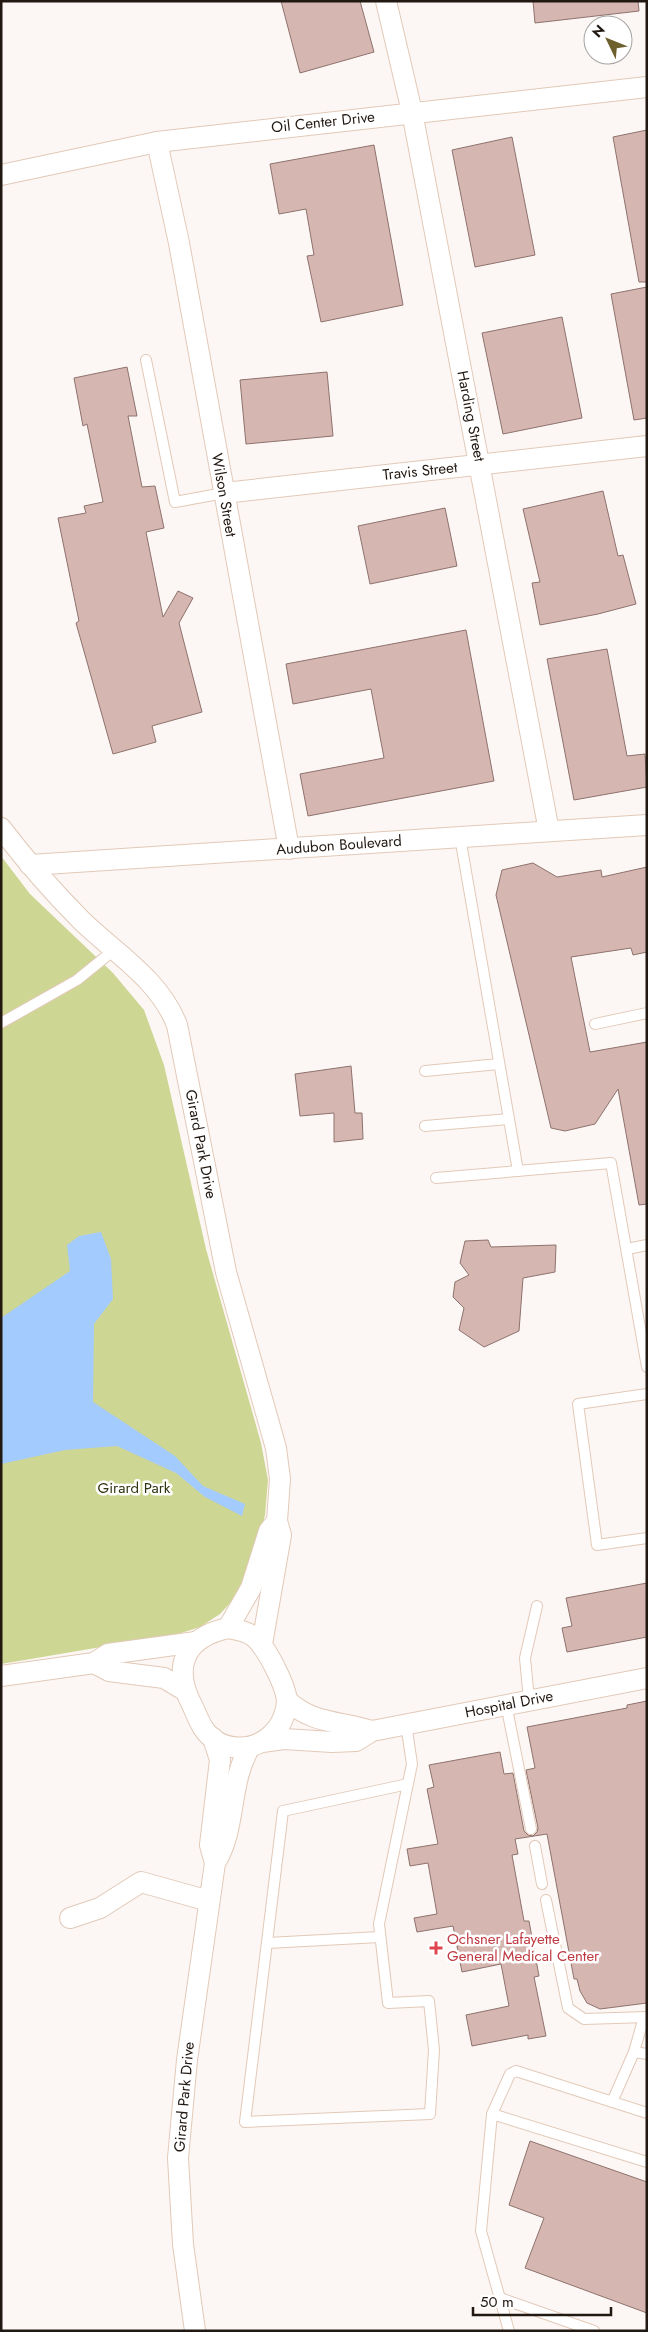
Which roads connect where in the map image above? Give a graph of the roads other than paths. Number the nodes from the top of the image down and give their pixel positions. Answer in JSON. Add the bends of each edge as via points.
{"nodes":[{"id":1,"x":386,"y":1,"type":"edge"},
{"id":2,"x":647,"y":87,"type":"edge"},
{"id":3,"x":412,"y":112,"type":"junction"},
{"id":4,"x":157,"y":142,"type":"junction"},
{"id":5,"x":1,"y":175,"type":"edge"},
{"id":6,"x":146,"y":360,"type":"dead end"},
{"id":7,"x":647,"y":446,"type":"edge"},
{"id":8,"x":480,"y":464,"type":"junction"},
{"id":9,"x":224,"y":493,"type":"junction"},
{"id":10,"x":647,"y":825,"type":"edge"},
{"id":11,"x":1,"y":828,"type":"edge"},
{"id":12,"x":550,"y":831,"type":"junction"},
{"id":13,"x":460,"y":837,"type":"junction"},
{"id":14,"x":288,"y":849,"type":"junction"},
{"id":15,"x":30,"y":866,"type":"junction"},
{"id":16,"x":114,"y":950,"type":"junction"},
{"id":17,"x":647,"y":1013,"type":"edge"},
{"id":18,"x":1,"y":1023,"type":"edge"},
{"id":19,"x":595,"y":1024,"type":"dead end"},
{"id":20,"x":499,"y":1064,"type":"junction"},
{"id":21,"x":425,"y":1071,"type":"dead end"},
{"id":22,"x":509,"y":1119,"type":"junction"},
{"id":23,"x":425,"y":1126,"type":"dead end"},
{"id":24,"x":518,"y":1172,"type":"junction"},
{"id":25,"x":436,"y":1178,"type":"dead end"},
{"id":26,"x":647,"y":1245,"type":"edge"},
{"id":27,"x":627,"y":1248,"type":"junction"},
{"id":28,"x":647,"y":1367,"type":"edge"},
{"id":29,"x":647,"y":1394,"type":"edge"},
{"id":30,"x":277,"y":1521,"type":"junction"},
{"id":31,"x":647,"y":1538,"type":"edge"},
{"id":32,"x":537,"y":1606,"type":"dead end"},
{"id":33,"x":228,"y":1628,"type":"junction"},
{"id":34,"x":196,"y":1642,"type":"junction"},
{"id":35,"x":262,"y":1644,"type":"junction"},
{"id":36,"x":94,"y":1663,"type":"junction"},
{"id":37,"x":1,"y":1676,"type":"edge"},
{"id":38,"x":647,"y":1678,"type":"edge"},
{"id":39,"x":184,"y":1690,"type":"junction"},
{"id":40,"x":287,"y":1700,"type":"junction"},
{"id":41,"x":529,"y":1700,"type":"junction"},
{"id":42,"x":506,"y":1704,"type":"junction"},
{"id":43,"x":406,"y":1724,"type":"junction"},
{"id":44,"x":372,"y":1731,"type":"junction"},
{"id":45,"x":213,"y":1738,"type":"junction"},
{"id":46,"x":256,"y":1744,"type":"junction"},
{"id":47,"x":408,"y":1784,"type":"junction"},
{"id":48,"x":531,"y":1830,"type":"dead end"},
{"id":49,"x":535,"y":1846,"type":"dead end"},
{"id":50,"x":215,"y":1863,"type":"junction"},
{"id":51,"x":542,"y":1884,"type":"dead end"},
{"id":52,"x":546,"y":1900,"type":"dead end"},
{"id":53,"x":209,"y":1901,"type":"junction"},
{"id":54,"x":70,"y":1918,"type":"dead end"},
{"id":55,"x":380,"y":1937,"type":"junction"},
{"id":56,"x":267,"y":1943,"type":"junction"},
{"id":57,"x":645,"y":2017,"type":"edge"},
{"id":58,"x":634,"y":2052,"type":"junction"},
{"id":59,"x":647,"y":2054,"type":"edge"},
{"id":60,"x":612,"y":2102,"type":"junction"},
{"id":61,"x":647,"y":2113,"type":"edge"},
{"id":62,"x":492,"y":2114,"type":"junction"},
{"id":63,"x":647,"y":2162,"type":"edge"},
{"id":64,"x":500,"y":2298,"type":"junction"},
{"id":65,"x":196,"y":2331,"type":"edge"},
{"id":66,"x":509,"y":2331,"type":"edge"},
{"id":67,"x":594,"y":2331,"type":"edge"}],
"edges":[{"from":1,"to":3,"type":"street","name":"Harding Street"},
{"from":2,"to":3,"type":"street","name":"Oil Center Drive"},
{"from":3,"to":4,"type":"street","name":"Oil Center Drive"},
{"from":3,"to":8,"type":"street","name":"Harding Street"},
{"from":4,"to":5,"type":"street","name":"Oil Center Drive"},
{"from":4,"to":9,"type":"street","name":"Wilson Street"},
{"from":6,"to":9,"type":"lane","via":[[175,502]]},
{"from":7,"to":8,"type":"street","name":"Travis Street"},
{"from":8,"to":9,"type":"street","name":"Travis Street"},
{"from":8,"to":12,"type":"street","name":"Harding Street"},
{"from":9,"to":14,"type":"street","name":"Wilson Street"},
{"from":10,"to":12,"type":"street","name":"Audubon Boulevard"},
{"from":11,"to":15,"type":"street","name":"Girard Park Drive"},
{"from":12,"to":13,"type":"street","name":"Audubon Boulevard"},
{"from":13,"to":14,"type":"street","name":"Audubon Boulevard"},
{"from":13,"to":20,"type":"lane"},
{"from":14,"to":15,"type":"street","name":"Audubon Boulevard"},
{"from":15,"to":16,"type":"street","name":"Girard Park Drive"},
{"from":16,"to":18,"type":"lane","via":[[77,980]]},
{"from":16,"to":30,"type":"street","name":"Girard Park Drive","via":[[144,975],[162,996],[177,1024],[226,1272],[276,1448],[280,1479]]},
{"from":17,"to":19,"type":"lane"},
{"from":20,"to":21,"type":"lane"},
{"from":20,"to":22,"type":"lane"},
{"from":22,"to":23,"type":"lane"},
{"from":22,"to":24,"type":"lane"},
{"from":24,"to":25,"type":"lane"},
{"from":24,"to":27,"type":"lane","via":[[611,1163]]},
{"from":26,"to":27,"type":"lane"},
{"from":27,"to":28,"type":"lane"},
{"from":29,"to":31,"type":"lane","via":[[578,1404],[597,1545]]},
{"from":30,"to":33,"type":"street","name":"Girard Park Drive","via":[[269,1532],[250,1588]]},
{"from":30,"to":35,"type":"street","name":"Girard Park Drive","via":[[281,1535]]},
{"from":32,"to":41,"type":"lane","via":[[525,1658]]},
{"from":33,"to":34,"type":"street"},
{"from":33,"to":35,"type":"street","via":[[252,1635]]},
{"from":34,"to":36,"type":"street","via":[[108,1654]]},
{"from":34,"to":39,"type":"street","via":[[183,1664]]},
{"from":35,"to":40,"type":"street"},
{"from":36,"to":37,"type":"street"},
{"from":36,"to":39,"type":"street","via":[[110,1671],[164,1678]]},
{"from":38,"to":41,"type":"street","name":"Hospital Drive"},
{"from":39,"to":45,"type":"street","via":[[203,1728]]},
{"from":40,"to":44,"type":"street","name":"Hospital Drive","via":[[298,1711],[323,1721]]},
{"from":40,"to":46,"type":"street","via":[[275,1732]]},
{"from":41,"to":42,"type":"street","name":"Hospital Drive"},
{"from":42,"to":43,"type":"street","name":"Hospital Drive"},
{"from":42,"to":48,"type":"lane"},
{"from":43,"to":44,"type":"street","name":"Hospital Drive"},
{"from":43,"to":47,"type":"lane","via":[[412,1764]]},
{"from":44,"to":46,"type":"street","name":"Hospital Drive","via":[[356,1741],[284,1739]]},
{"from":45,"to":46,"type":"street","via":[[238,1749]]},
{"from":45,"to":50,"type":"street","name":"Girard Park Drive","via":[[220,1760],[210,1845]]},
{"from":46,"to":50,"type":"street","name":"Girard Park Drive","via":[[236,1777],[224,1848]]},
{"from":47,"to":55,"type":"lane","via":[[379,1924]]},
{"from":47,"to":56,"type":"lane","via":[[283,1811]]},
{"from":49,"to":51,"type":"lane"},
{"from":50,"to":53,"type":"street","name":"Girard Park Drive"},
{"from":52,"to":57,"type":"lane","via":[[568,2008],[584,2019]]},
{"from":53,"to":54,"type":"street","via":[[141,1882],[100,1908]]},
{"from":53,"to":65,"type":"street","name":"Girard Park Drive","via":[[187,2060],[178,2158],[183,2244]]},
{"from":55,"to":56,"type":"lane"},
{"from":55,"to":56,"type":"lane","via":[[388,2003],[429,2001],[434,2050],[430,2114],[245,2122]]},
{"from":57,"to":58,"type":"lane"},
{"from":58,"to":59,"type":"lane"},
{"from":58,"to":60,"type":"lane"},
{"from":60,"to":61,"type":"lane"},
{"from":60,"to":62,"type":"lane","via":[[516,2071],[510,2074]]},
{"from":62,"to":63,"type":"lane"},
{"from":62,"to":64,"type":"lane","via":[[481,2230]]},
{"from":64,"to":66,"type":"lane"},
{"from":64,"to":67,"type":"lane"}]}
